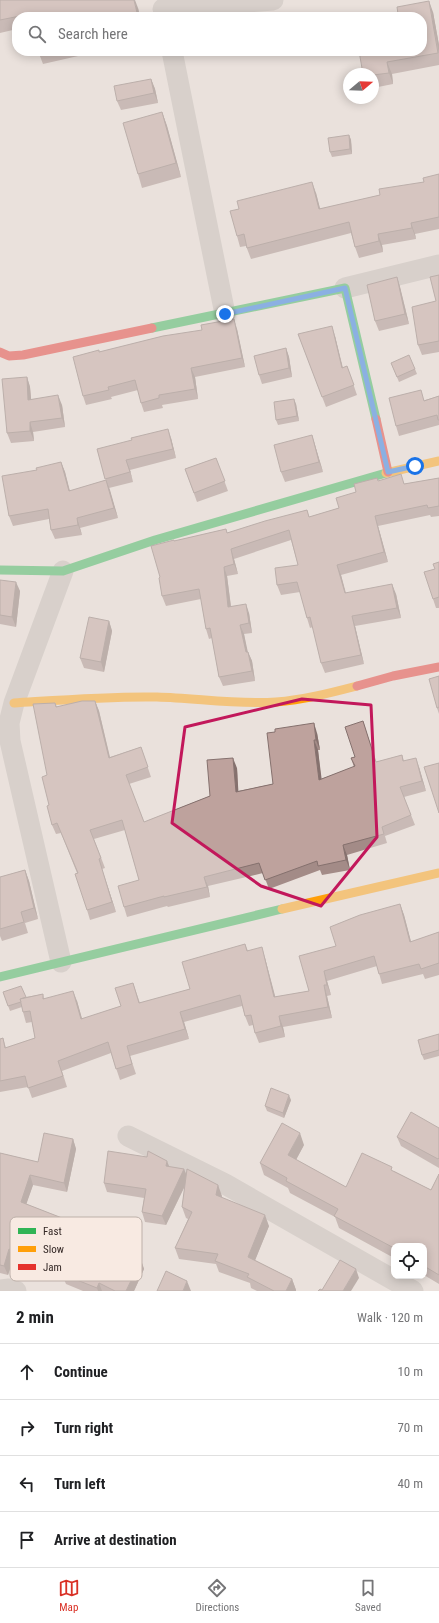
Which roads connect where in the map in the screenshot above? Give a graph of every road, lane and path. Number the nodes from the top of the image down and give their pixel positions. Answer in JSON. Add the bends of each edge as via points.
{"nodes":[{"id":1,"x":273,"y":0,"type":"edge"},
{"id":2,"x":163,"y":9,"type":"edge"},
{"id":3,"x":173,"y":56,"type":"edge"},
{"id":4,"x":439,"y":265,"type":"edge"},
{"id":5,"x":345,"y":288,"type":"junction"},
{"id":6,"x":225,"y":314,"type":"junction"},
{"id":7,"x":0,"y":352,"type":"edge"},
{"id":8,"x":439,"y":461,"type":"edge"},
{"id":9,"x":388,"y":472,"type":"junction"},
{"id":10,"x":0,"y":570,"type":"edge"},
{"id":11,"x":63,"y":570,"type":"junction"},
{"id":12,"x":439,"y":667,"type":"edge"},
{"id":13,"x":8,"y":719,"type":"edge"},
{"id":14,"x":439,"y":873,"type":"edge"},
{"id":15,"x":61,"y":962,"type":"junction"},
{"id":16,"x":0,"y":977,"type":"edge"},
{"id":17,"x":128,"y":1136,"type":"dead end"},
{"id":18,"x":0,"y":1290,"type":"edge"},
{"id":19,"x":16,"y":1291,"type":"edge"},
{"id":20,"x":413,"y":1291,"type":"edge"}],
"edges":[{"from":1,"to":2,"type":"street"},
{"from":3,"to":6,"type":"street"},
{"from":4,"to":5,"type":"street"},
{"from":5,"to":6,"type":"street"},
{"from":5,"to":9,"type":"street"},
{"from":6,"to":7,"type":"street","via":[[23,355],[8,356]]},
{"from":8,"to":9,"type":"street"},
{"from":9,"to":11,"type":"street","via":[[155,540]]},
{"from":10,"to":11,"type":"street"},
{"from":11,"to":13,"type":"street"},
{"from":12,"to":13,"type":"street","via":[[326,694],[276,702],[224,702],[157,697],[72,699]]},
{"from":13,"to":15,"type":"street","via":[[10,741]]},
{"from":14,"to":15,"type":"street"},
{"from":15,"to":16,"type":"street"},
{"from":17,"to":20,"type":"street","via":[[225,1184]]},
{"from":18,"to":19,"type":"street"}]}
